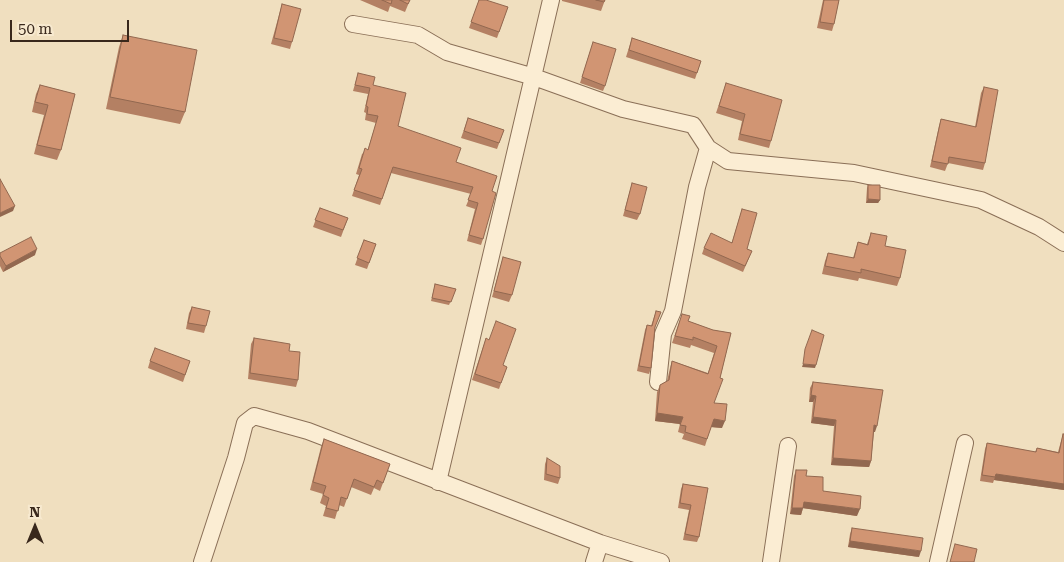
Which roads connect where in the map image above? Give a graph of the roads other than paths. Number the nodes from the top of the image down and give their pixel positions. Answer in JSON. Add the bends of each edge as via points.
{"nodes":[{"id":1,"x":551,"y":0,"type":"edge"},
{"id":2,"x":353,"y":24,"type":"dead end"},
{"id":3,"x":534,"y":77,"type":"junction"},
{"id":4,"x":708,"y":148,"type":"junction"},
{"id":5,"x":1064,"y":243,"type":"edge"},
{"id":6,"x":658,"y":382,"type":"dead end"},
{"id":7,"x":965,"y":443,"type":"dead end"},
{"id":8,"x":788,"y":446,"type":"dead end"},
{"id":9,"x":438,"y":482,"type":"junction"},
{"id":10,"x":600,"y":543,"type":"junction"},
{"id":11,"x":202,"y":562,"type":"edge"},
{"id":12,"x":594,"y":562,"type":"edge"},
{"id":13,"x":661,"y":562,"type":"edge"},
{"id":14,"x":771,"y":562,"type":"edge"},
{"id":15,"x":938,"y":562,"type":"edge"}],
"edges":[{"from":1,"to":3,"type":"street"},
{"from":2,"to":3,"type":"street","via":[[418,35],[447,52]]},
{"from":3,"to":4,"type":"street","via":[[623,109],[693,125]]},
{"from":3,"to":9,"type":"street"},
{"from":4,"to":5,"type":"street","via":[[728,161],[854,173],[982,200]]},
{"from":4,"to":6,"type":"street","via":[[697,187],[673,311],[662,334]]},
{"from":7,"to":15,"type":"street"},
{"from":8,"to":14,"type":"street"},
{"from":9,"to":10,"type":"street"},
{"from":9,"to":11,"type":"street","via":[[308,431],[254,416],[245,423]]},
{"from":10,"to":12,"type":"street"},
{"from":10,"to":13,"type":"street"}]}
